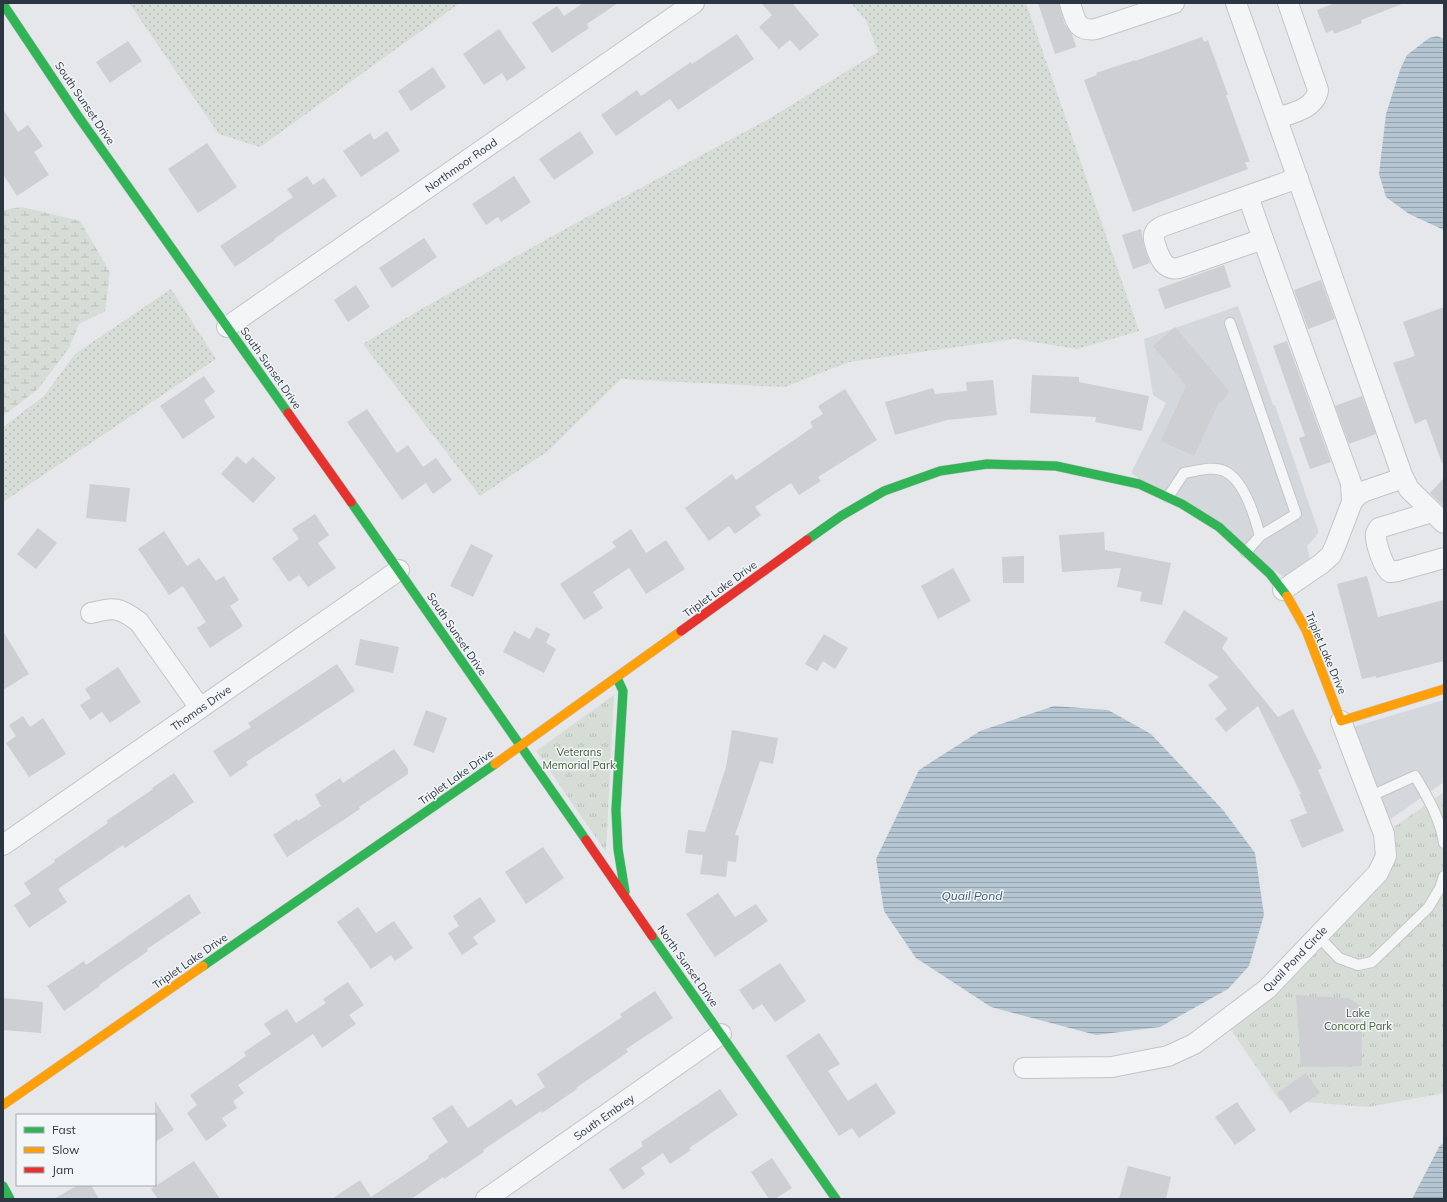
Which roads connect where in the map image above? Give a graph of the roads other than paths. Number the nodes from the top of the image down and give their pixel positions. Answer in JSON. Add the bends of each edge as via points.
{"nodes":[{"id":1,"x":694,"y":3,"type":"edge"},
{"id":2,"x":1070,"y":3,"type":"edge"},
{"id":3,"x":1174,"y":3,"type":"edge"},
{"id":4,"x":1236,"y":3,"type":"edge"},
{"id":5,"x":1288,"y":3,"type":"edge"},
{"id":6,"x":3,"y":4,"type":"edge"},
{"id":7,"x":1276,"y":118,"type":"junction"},
{"id":8,"x":1298,"y":178,"type":"junction"},
{"id":9,"x":1248,"y":196,"type":"junction"},
{"id":10,"x":1263,"y":239,"type":"junction"},
{"id":11,"x":1230,"y":323,"type":"dead end"},
{"id":12,"x":227,"y":327,"type":"junction"},
{"id":13,"x":1403,"y":478,"type":"junction"},
{"id":14,"x":1168,"y":497,"type":"junction"},
{"id":15,"x":1352,"y":502,"type":"junction"},
{"id":16,"x":1438,"y":518,"type":"edge"},
{"id":17,"x":1260,"y":536,"type":"junction"},
{"id":18,"x":1246,"y":552,"type":"junction"},
{"id":19,"x":1444,"y":558,"type":"edge"},
{"id":20,"x":399,"y":570,"type":"junction"},
{"id":21,"x":1283,"y":590,"type":"junction"},
{"id":22,"x":91,"y":614,"type":"dead end"},
{"id":23,"x":617,"y":678,"type":"junction"},
{"id":24,"x":1444,"y":689,"type":"edge"},
{"id":25,"x":200,"y":708,"type":"junction"},
{"id":26,"x":1341,"y":710,"type":"junction"},
{"id":27,"x":520,"y":746,"type":"junction"},
{"id":28,"x":1371,"y":796,"type":"junction"},
{"id":29,"x":1444,"y":843,"type":"edge"},
{"id":30,"x":3,"y":846,"type":"edge"},
{"id":31,"x":1444,"y":876,"type":"edge"},
{"id":32,"x":625,"y":897,"type":"junction"},
{"id":33,"x":1318,"y":936,"type":"junction"},
{"id":34,"x":721,"y":1034,"type":"junction"},
{"id":35,"x":1024,"y":1068,"type":"dead end"},
{"id":36,"x":3,"y":1105,"type":"edge"},
{"id":37,"x":3,"y":1186,"type":"edge"},
{"id":38,"x":10,"y":1199,"type":"edge"},
{"id":39,"x":486,"y":1199,"type":"edge"},
{"id":40,"x":836,"y":1199,"type":"edge"}],
"edges":[{"from":1,"to":12,"type":"street","name":"Northmoor Road"},
{"from":2,"to":3,"type":"street","via":[[1079,25],[1090,30]]},
{"from":4,"to":7,"type":"street"},
{"from":5,"to":7,"type":"street","via":[[1318,90],[1314,100],[1305,108]]},
{"from":6,"to":12,"type":"street","name":"South Sunset Drive","via":[[78,116]]},
{"from":7,"to":8,"type":"street"},
{"from":8,"to":9,"type":"street"},
{"from":8,"to":13,"type":"street"},
{"from":9,"to":10,"type":"street"},
{"from":9,"to":10,"type":"street","via":[[1158,229],[1154,234],[1154,240],[1160,259],[1165,265],[1175,269]]},
{"from":10,"to":15,"type":"street","via":[[1351,483]]},
{"from":11,"to":17,"type":"lane","via":[[1296,514]]},
{"from":12,"to":20,"type":"street","name":"South Sunset Drive"},
{"from":13,"to":15,"type":"street","via":[[1362,492]]},
{"from":13,"to":16,"type":"street","via":[[1409,489]]},
{"from":14,"to":17,"type":"lane","via":[[1184,473],[1206,468],[1225,471],[1236,479],[1253,511]]},
{"from":14,"to":18,"type":"street","name":"Triplet Lake Drive","via":[[1219,527]]},
{"from":14,"to":23,"type":"street","name":"Triplet Lake Drive","via":[[1139,484],[1056,466],[987,464],[940,470],[884,491],[841,516]]},
{"from":15,"to":21,"type":"street","via":[[1330,555]]},
{"from":16,"to":19,"type":"street","via":[[1379,528],[1376,539],[1385,567],[1390,572]]},
{"from":17,"to":18,"type":"lane"},
{"from":18,"to":21,"type":"street","name":"Triplet Lake Drive"},
{"from":20,"to":25,"type":"street","name":"Thomas Drive"},
{"from":20,"to":27,"type":"street","name":"South Sunset Drive"},
{"from":21,"to":26,"type":"street","name":"Triplet Lake Drive","via":[[1306,630]]},
{"from":22,"to":25,"type":"street","via":[[117,609],[139,622]]},
{"from":23,"to":27,"type":"street","name":"Triplet Lake Drive"},
{"from":23,"to":32,"type":"street","via":[[623,691],[616,810],[618,849]]},
{"from":24,"to":26,"type":"street"},
{"from":25,"to":30,"type":"street","name":"Thomas Drive"},
{"from":26,"to":28,"type":"street","name":"Quail Pond Circle"},
{"from":27,"to":32,"type":"street","name":"North Sunset Drive"},
{"from":27,"to":36,"type":"street","name":"Triplet Lake Drive"},
{"from":28,"to":29,"type":"lane","via":[[1415,776],[1434,809],[1442,828]]},
{"from":28,"to":33,"type":"street","name":"Quail Pond Circle","via":[[1384,834],[1386,856],[1378,873]]},
{"from":31,"to":33,"type":"lane","via":[[1428,908],[1372,962],[1358,965],[1339,958]]},
{"from":32,"to":34,"type":"street","name":"North Sunset Drive"},
{"from":33,"to":35,"type":"street","name":"Quail Pond Circle","via":[[1267,989],[1194,1044],[1168,1056],[1112,1067]]},
{"from":34,"to":39,"type":"street","name":"South Embrey"},
{"from":34,"to":40,"type":"street","name":"North Sunset Drive"},
{"from":37,"to":38,"type":"street"}]}
